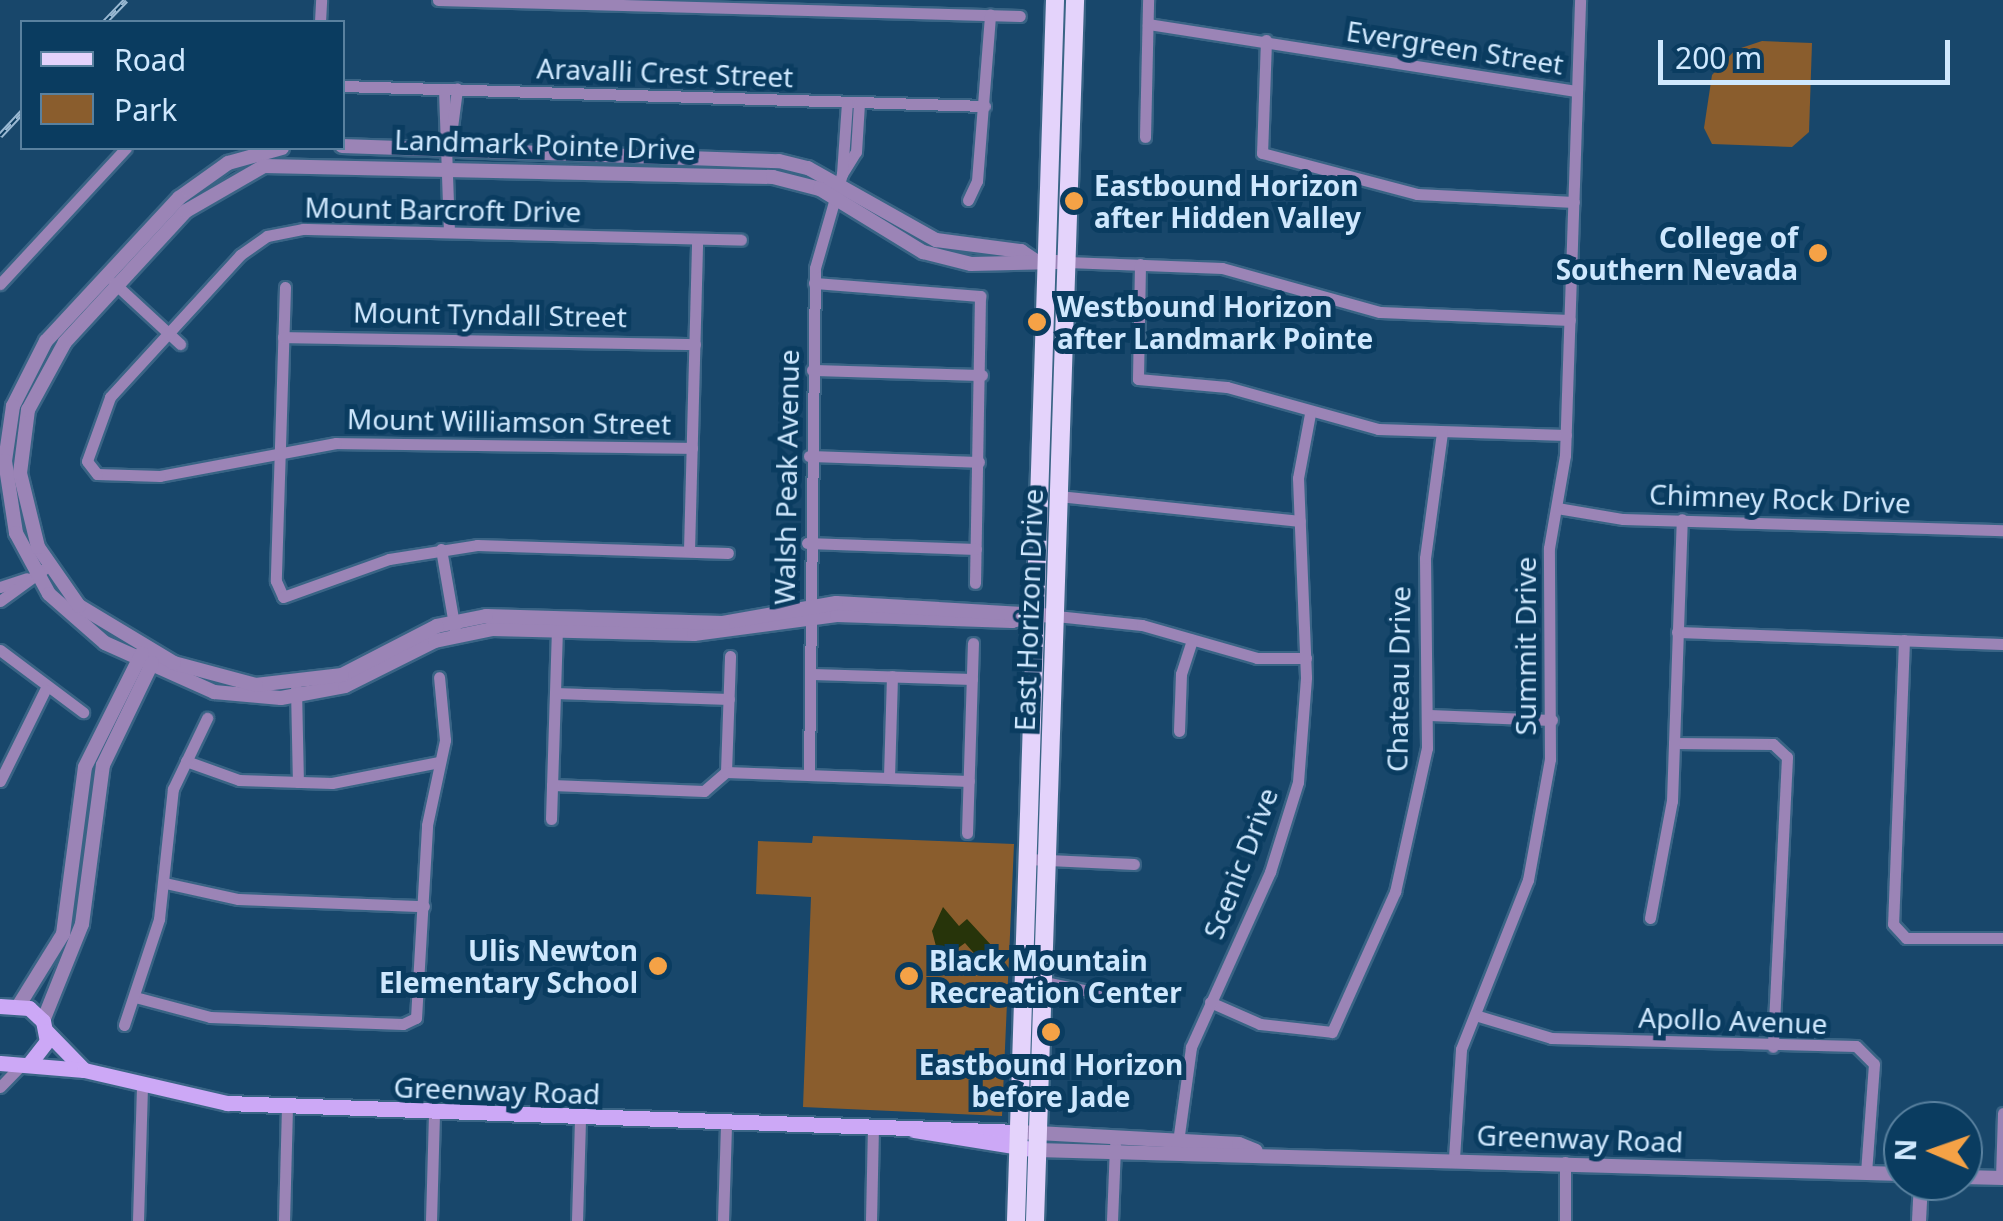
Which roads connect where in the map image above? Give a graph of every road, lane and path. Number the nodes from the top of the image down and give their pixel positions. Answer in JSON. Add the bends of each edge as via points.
{"nodes":[{"id":1,"x":438,"y":0,"type":"edge"},
{"id":2,"x":1055,"y":0,"type":"edge"},
{"id":3,"x":1064,"y":0,"type":"edge"},
{"id":4,"x":1075,"y":0,"type":"edge"},
{"id":5,"x":1148,"y":0,"type":"edge"},
{"id":6,"x":1580,"y":0,"type":"edge"},
{"id":7,"x":990,"y":15,"type":"junction"},
{"id":8,"x":1020,"y":16,"type":"dead end"},
{"id":9,"x":1148,"y":24,"type":"junction"},
{"id":10,"x":1266,"y":40,"type":"junction"},
{"id":11,"x":1074,"y":43,"type":"junction"},
{"id":12,"x":345,"y":86,"type":"edge"},
{"id":13,"x":451,"y":89,"type":"junction"},
{"id":14,"x":1576,"y":91,"type":"junction"},
{"id":15,"x":853,"y":103,"type":"junction"},
{"id":16,"x":985,"y":106,"type":"junction"},
{"id":17,"x":1145,"y":137,"type":"dead end"},
{"id":18,"x":345,"y":146,"type":"edge"},
{"id":19,"x":124,"y":150,"type":"edge"},
{"id":20,"x":261,"y":155,"type":"edge"},
{"id":21,"x":450,"y":158,"type":"junction"},
{"id":22,"x":837,"y":184,"type":"junction"},
{"id":23,"x":968,"y":200,"type":"dead end"},
{"id":24,"x":1574,"y":202,"type":"junction"},
{"id":25,"x":449,"y":232,"type":"junction"},
{"id":26,"x":698,"y":239,"type":"junction"},
{"id":27,"x":741,"y":240,"type":"dead end"},
{"id":28,"x":1050,"y":262,"type":"junction"},
{"id":29,"x":1140,"y":264,"type":"junction"},
{"id":30,"x":112,"y":281,"type":"junction"},
{"id":31,"x":814,"y":282,"type":"junction"},
{"id":32,"x":0,"y":284,"type":"edge"},
{"id":33,"x":285,"y":287,"type":"dead end"},
{"id":34,"x":1570,"y":320,"type":"junction"},
{"id":35,"x":168,"y":333,"type":"junction"},
{"id":36,"x":284,"y":338,"type":"junction"},
{"id":37,"x":180,"y":344,"type":"dead end"},
{"id":38,"x":694,"y":344,"type":"junction"},
{"id":39,"x":812,"y":370,"type":"junction"},
{"id":40,"x":982,"y":375,"type":"junction"},
{"id":41,"x":1310,"y":414,"type":"junction"},
{"id":42,"x":1442,"y":432,"type":"junction"},
{"id":43,"x":1566,"y":435,"type":"junction"},
{"id":44,"x":692,"y":448,"type":"junction"},
{"id":45,"x":280,"y":451,"type":"junction"},
{"id":46,"x":809,"y":456,"type":"junction"},
{"id":47,"x":979,"y":462,"type":"junction"},
{"id":48,"x":91,"y":469,"type":"joint"},
{"id":49,"x":1059,"y":496,"type":"junction"},
{"id":50,"x":1557,"y":508,"type":"junction"},
{"id":51,"x":1682,"y":519,"type":"junction"},
{"id":52,"x":1300,"y":522,"type":"junction"},
{"id":53,"x":2003,"y":530,"type":"edge"},
{"id":54,"x":807,"y":543,"type":"junction"},
{"id":55,"x":442,"y":549,"type":"junction"},
{"id":56,"x":976,"y":549,"type":"junction"},
{"id":57,"x":689,"y":551,"type":"junction"},
{"id":58,"x":728,"y":553,"type":"dead end"},
{"id":59,"x":37,"y":573,"type":"junction"},
{"id":60,"x":975,"y":584,"type":"dead end"},
{"id":61,"x":0,"y":587,"type":"edge"},
{"id":62,"x":0,"y":601,"type":"edge"},
{"id":63,"x":808,"y":612,"type":"junction"},
{"id":64,"x":1036,"y":615,"type":"junction"},
{"id":65,"x":1056,"y":616,"type":"junction"},
{"id":66,"x":557,"y":624,"type":"junction"},
{"id":67,"x":454,"y":628,"type":"junction"},
{"id":68,"x":1678,"y":632,"type":"junction"},
{"id":69,"x":1192,"y":640,"type":"junction"},
{"id":70,"x":1904,"y":640,"type":"junction"},
{"id":71,"x":973,"y":643,"type":"dead end"},
{"id":72,"x":2003,"y":644,"type":"edge"},
{"id":73,"x":0,"y":650,"type":"edge"},
{"id":74,"x":730,"y":656,"type":"dead end"},
{"id":75,"x":147,"y":658,"type":"junction"},
{"id":76,"x":1306,"y":658,"type":"junction"},
{"id":77,"x":812,"y":674,"type":"junction"},
{"id":78,"x":892,"y":676,"type":"junction"},
{"id":79,"x":439,"y":677,"type":"dead end"},
{"id":80,"x":972,"y":679,"type":"junction"},
{"id":81,"x":45,"y":690,"type":"junction"},
{"id":82,"x":297,"y":691,"type":"junction"},
{"id":83,"x":554,"y":693,"type":"junction"},
{"id":84,"x":728,"y":699,"type":"junction"},
{"id":85,"x":83,"y":712,"type":"dead end"},
{"id":86,"x":1428,"y":716,"type":"junction"},
{"id":87,"x":207,"y":718,"type":"dead end"},
{"id":88,"x":1552,"y":720,"type":"junction"},
{"id":89,"x":1179,"y":732,"type":"dead end"},
{"id":90,"x":1674,"y":743,"type":"junction"},
{"id":91,"x":186,"y":761,"type":"junction"},
{"id":92,"x":439,"y":762,"type":"junction"},
{"id":93,"x":726,"y":772,"type":"junction"},
{"id":94,"x":809,"y":774,"type":"junction"},
{"id":95,"x":889,"y":778,"type":"junction"},
{"id":96,"x":969,"y":780,"type":"junction"},
{"id":97,"x":0,"y":781,"type":"edge"},
{"id":98,"x":298,"y":782,"type":"junction"},
{"id":99,"x":552,"y":785,"type":"junction"},
{"id":100,"x":550,"y":819,"type":"dead end"},
{"id":101,"x":967,"y":833,"type":"dead end"},
{"id":102,"x":1027,"y":859,"type":"junction"},
{"id":103,"x":1047,"y":862,"type":"junction"},
{"id":104,"x":1134,"y":864,"type":"dead end"},
{"id":105,"x":165,"y":882,"type":"junction"},
{"id":106,"x":424,"y":906,"type":"junction"},
{"id":107,"x":1650,"y":918,"type":"dead end"},
{"id":108,"x":2003,"y":938,"type":"edge"},
{"id":109,"x":1044,"y":982,"type":"junction"},
{"id":110,"x":1108,"y":995,"type":"dead end"},
{"id":111,"x":135,"y":997,"type":"junction"},
{"id":112,"x":1210,"y":1002,"type":"junction"},
{"id":113,"x":7,"y":1007,"type":"edge"},
{"id":114,"x":1474,"y":1015,"type":"junction"},
{"id":115,"x":124,"y":1025,"type":"dead end"},
{"id":116,"x":45,"y":1026,"type":"junction"},
{"id":117,"x":1773,"y":1046,"type":"junction"},
{"id":118,"x":0,"y":1062,"type":"edge"},
{"id":119,"x":24,"y":1066,"type":"junction"},
{"id":120,"x":84,"y":1070,"type":"junction"},
{"id":121,"x":0,"y":1087,"type":"edge"},
{"id":122,"x":142,"y":1089,"type":"junction"},
{"id":123,"x":287,"y":1106,"type":"junction"},
{"id":124,"x":434,"y":1112,"type":"junction"},
{"id":125,"x":2003,"y":1113,"type":"edge"},
{"id":126,"x":580,"y":1118,"type":"junction"},
{"id":127,"x":726,"y":1123,"type":"junction"},
{"id":128,"x":873,"y":1129,"type":"junction"},
{"id":129,"x":1178,"y":1142,"type":"junction"},
{"id":130,"x":1028,"y":1143,"type":"junction"},
{"id":131,"x":1115,"y":1146,"type":"junction"},
{"id":132,"x":1256,"y":1151,"type":"junction"},
{"id":133,"x":1454,"y":1158,"type":"junction"},
{"id":134,"x":1565,"y":1162,"type":"junction"},
{"id":135,"x":1866,"y":1173,"type":"junction"},
{"id":136,"x":1883,"y":1173,"type":"edge"},
{"id":137,"x":2002,"y":1178,"type":"edge"},
{"id":138,"x":138,"y":1221,"type":"edge"},
{"id":139,"x":284,"y":1221,"type":"edge"},
{"id":140,"x":430,"y":1221,"type":"edge"},
{"id":141,"x":577,"y":1221,"type":"edge"},
{"id":142,"x":723,"y":1221,"type":"edge"},
{"id":143,"x":870,"y":1221,"type":"edge"},
{"id":144,"x":1016,"y":1221,"type":"edge"},
{"id":145,"x":1026,"y":1221,"type":"edge"},
{"id":146,"x":1035,"y":1221,"type":"edge"},
{"id":147,"x":1112,"y":1221,"type":"edge"},
{"id":148,"x":1565,"y":1221,"type":"edge"}],
"edges":[{"from":1,"to":7,"type":"street"},
{"from":2,"to":28,"type":"main road","name":"East Horizon Drive"},
{"from":3,"to":11,"type":"main road"},
{"from":4,"to":11,"type":"main road","name":"East Horizon Drive"},
{"from":5,"to":9,"type":"street"},
{"from":6,"to":14,"type":"street","name":"Summit Drive"},
{"from":7,"to":8,"type":"street"},
{"from":7,"to":16,"type":"street"},
{"from":9,"to":10,"type":"street","name":"Evergreen Street"},
{"from":9,"to":17,"type":"street"},
{"from":10,"to":14,"type":"street","name":"Evergreen Street"},
{"from":10,"to":24,"type":"street","via":[[1262,153],[1416,194]]},
{"from":11,"to":28,"type":"main road","name":"East Horizon Drive"},
{"from":12,"to":13,"type":"street","name":"Aravalli Crest Street"},
{"from":13,"to":15,"type":"street","name":"Aravalli Crest Street"},
{"from":13,"to":21,"type":"street"},
{"from":14,"to":24,"type":"street","name":"Summit Drive"},
{"from":15,"to":16,"type":"street","name":"Aravalli Crest Street"},
{"from":15,"to":22,"type":"street","name":"Walsh Peak Avenue","via":[[856,152]]},
{"from":16,"to":23,"type":"street"},
{"from":18,"to":21,"type":"street","name":"Landmark Pointe Drive"},
{"from":19,"to":32,"type":"street"},
{"from":20,"to":21,"type":"street","name":"Landmark Pointe Drive"},
{"from":20,"to":30,"type":"street","name":"Landmark Pointe Drive","via":[[186,211]]},
{"from":21,"to":22,"type":"street","name":"Landmark Pointe Drive","via":[[758,159]]},
{"from":21,"to":25,"type":"street"},
{"from":22,"to":28,"type":"street","name":"Landmark Pointe Drive","via":[[936,240],[1020,251]]},
{"from":22,"to":31,"type":"street","name":"Walsh Peak Avenue"},
{"from":24,"to":34,"type":"street","name":"Summit Drive"},
{"from":25,"to":26,"type":"street","name":"Mount Barcroft Drive"},
{"from":25,"to":35,"type":"street","name":"Mount Barcroft Drive","via":[[302,229],[268,236],[240,255]]},
{"from":26,"to":27,"type":"street","name":"Mount Barcroft Drive"},
{"from":26,"to":38,"type":"street"},
{"from":28,"to":29,"type":"street"},
{"from":28,"to":49,"type":"main road","name":"East Horizon Drive"},
{"from":28,"to":64,"type":"main road","name":"East Horizon Drive"},
{"from":29,"to":34,"type":"street","via":[[1252,273],[1380,312]]},
{"from":29,"to":41,"type":"street","via":[[1138,380],[1228,387]]},
{"from":30,"to":35,"type":"street"},
{"from":30,"to":59,"type":"street","name":"Landmark Pointe Drive","via":[[50,362],[28,410],[22,490]]},
{"from":31,"to":39,"type":"street","name":"Walsh Peak Avenue"},
{"from":31,"to":40,"type":"street","via":[[980,296]]},
{"from":33,"to":36,"type":"street"},
{"from":34,"to":43,"type":"street","name":"Summit Drive"},
{"from":35,"to":37,"type":"street"},
{"from":35,"to":48,"type":"street","name":"Mount Barcroft Drive","via":[[110,396],[88,452]]},
{"from":36,"to":38,"type":"street","name":"Mount Tyndall Street"},
{"from":36,"to":45,"type":"street"},
{"from":38,"to":44,"type":"street"},
{"from":39,"to":40,"type":"street"},
{"from":39,"to":46,"type":"street","name":"Walsh Peak Avenue"},
{"from":40,"to":47,"type":"street"},
{"from":41,"to":42,"type":"street"},
{"from":41,"to":52,"type":"street","name":"Scenic Drive","via":[[1300,460]]},
{"from":42,"to":43,"type":"street"},
{"from":42,"to":86,"type":"street","name":"Chateau Drive","via":[[1426,539]]},
{"from":43,"to":50,"type":"street","name":"Summit Drive"},
{"from":44,"to":45,"type":"street","name":"Mount Williamson Street","via":[[424,440]]},
{"from":44,"to":57,"type":"street"},
{"from":45,"to":48,"type":"street","name":"Mount Williamson Street","via":[[180,476]]},
{"from":45,"to":55,"type":"street","via":[[276,581],[283,597]]},
{"from":46,"to":47,"type":"street"},
{"from":46,"to":54,"type":"street","name":"Walsh Peak Avenue"},
{"from":47,"to":56,"type":"street"},
{"from":49,"to":52,"type":"street"},
{"from":49,"to":65,"type":"main road","name":"East Horizon Drive"},
{"from":50,"to":51,"type":"street","name":"Chimney Rock Drive"},
{"from":50,"to":88,"type":"street","name":"Summit Drive","via":[[1549,566]]},
{"from":51,"to":53,"type":"street","name":"Chimney Rock Drive"},
{"from":51,"to":68,"type":"street"},
{"from":52,"to":76,"type":"street","name":"Scenic Drive"},
{"from":54,"to":56,"type":"street"},
{"from":54,"to":63,"type":"street","name":"Walsh Peak Avenue"},
{"from":55,"to":57,"type":"street"},
{"from":55,"to":67,"type":"street"},
{"from":56,"to":60,"type":"street"},
{"from":57,"to":58,"type":"street"},
{"from":59,"to":61,"type":"street"},
{"from":59,"to":62,"type":"street"},
{"from":59,"to":75,"type":"street","name":"Landmark Pointe Drive"},
{"from":63,"to":64,"type":"street","name":"Landmark Pointe Drive"},
{"from":63,"to":66,"type":"street","name":"Landmark Pointe Drive","via":[[724,622]]},
{"from":63,"to":77,"type":"street","name":"Walsh Peak Avenue"},
{"from":64,"to":65,"type":"street","name":"Landmark Pointe Drive"},
{"from":64,"to":102,"type":"main road","name":"East Horizon Drive"},
{"from":65,"to":69,"type":"street","via":[[1132,623]]},
{"from":65,"to":103,"type":"main road","name":"East Horizon Drive"},
{"from":66,"to":67,"type":"street","name":"Landmark Pointe Drive"},
{"from":66,"to":83,"type":"street"},
{"from":67,"to":82,"type":"street","name":"Landmark Pointe Drive"},
{"from":68,"to":70,"type":"street"},
{"from":68,"to":90,"type":"street"},
{"from":69,"to":76,"type":"street","via":[[1257,658]]},
{"from":69,"to":89,"type":"street"},
{"from":70,"to":72,"type":"street"},
{"from":70,"to":108,"type":"street","via":[[1893,924],[1906,938]]},
{"from":71,"to":80,"type":"street"},
{"from":73,"to":81,"type":"street"},
{"from":74,"to":84,"type":"street"},
{"from":75,"to":82,"type":"street","name":"Landmark Pointe Drive","via":[[214,692]]},
{"from":75,"to":113,"type":"street","via":[[85,767],[63,934]]},
{"from":75,"to":116,"type":"street","via":[[103,766],[82,924]]},
{"from":76,"to":112,"type":"street","name":"Scenic Drive","via":[[1306,731],[1291,810]]},
{"from":77,"to":78,"type":"street"},
{"from":77,"to":94,"type":"street","name":"Walsh Peak Avenue"},
{"from":78,"to":80,"type":"street"},
{"from":78,"to":95,"type":"street"},
{"from":79,"to":92,"type":"street","via":[[446,696]]},
{"from":80,"to":96,"type":"street"},
{"from":81,"to":85,"type":"street"},
{"from":81,"to":97,"type":"street"},
{"from":82,"to":98,"type":"street"},
{"from":83,"to":84,"type":"street"},
{"from":83,"to":99,"type":"street"},
{"from":84,"to":93,"type":"street"},
{"from":86,"to":88,"type":"street"},
{"from":86,"to":112,"type":"street","name":"Chateau Drive","via":[[1405,859],[1332,1032],[1260,1024]]},
{"from":87,"to":91,"type":"street"},
{"from":88,"to":114,"type":"street","name":"Summit Drive","via":[[1528,880]]},
{"from":90,"to":107,"type":"street","via":[[1668,834]]},
{"from":90,"to":117,"type":"street","via":[[1774,744],[1787,757]]},
{"from":91,"to":98,"type":"street","via":[[239,780]]},
{"from":91,"to":105,"type":"street","via":[[168,810]]},
{"from":92,"to":98,"type":"street"},
{"from":92,"to":106,"type":"street"},
{"from":93,"to":94,"type":"street"},
{"from":93,"to":99,"type":"street","via":[[704,791]]},
{"from":94,"to":95,"type":"street"},
{"from":95,"to":96,"type":"street"},
{"from":96,"to":101,"type":"street"},
{"from":99,"to":100,"type":"street"},
{"from":102,"to":103,"type":"street"},
{"from":102,"to":130,"type":"main road","name":"East Horizon Drive"},
{"from":103,"to":104,"type":"street"},
{"from":103,"to":109,"type":"main road","name":"East Horizon Drive"},
{"from":105,"to":106,"type":"street","via":[[238,899]]},
{"from":105,"to":111,"type":"street"},
{"from":106,"to":111,"type":"street","via":[[416,1018],[403,1024],[227,1018]]},
{"from":109,"to":110,"type":"street"},
{"from":109,"to":130,"type":"main road","name":"East Horizon Drive"},
{"from":111,"to":115,"type":"street"},
{"from":112,"to":129,"type":"street","name":"Scenic Drive","via":[[1182,1078]]},
{"from":113,"to":116,"type":"main road","name":"Greenway Road"},
{"from":114,"to":117,"type":"street","name":"Apollo Avenue","via":[[1535,1036]]},
{"from":114,"to":133,"type":"street","name":"Summit Drive","via":[[1458,1066]]},
{"from":116,"to":119,"type":"main road","via":[[43,1050]]},
{"from":116,"to":120,"type":"main road","name":"Greenway Road"},
{"from":117,"to":135,"type":"street","name":"Apollo Avenue","via":[[1869,1051]]},
{"from":118,"to":119,"type":"main road","name":"Greenway Road"},
{"from":119,"to":120,"type":"main road","name":"Greenway Road"},
{"from":119,"to":121,"type":"street"},
{"from":120,"to":122,"type":"main road","name":"Greenway Road"},
{"from":122,"to":123,"type":"main road","name":"Greenway Road"},
{"from":122,"to":138,"type":"street"},
{"from":123,"to":124,"type":"main road","name":"Greenway Road"},
{"from":123,"to":139,"type":"street"},
{"from":124,"to":126,"type":"main road","name":"Greenway Road"},
{"from":124,"to":140,"type":"street"},
{"from":125,"to":137,"type":"street"},
{"from":126,"to":127,"type":"main road","name":"Greenway Road"},
{"from":126,"to":141,"type":"street"},
{"from":127,"to":128,"type":"main road","name":"Greenway Road"},
{"from":127,"to":142,"type":"street"},
{"from":128,"to":130,"type":"main road","name":"Greenway Road","via":[[935,1124]]},
{"from":128,"to":143,"type":"street"},
{"from":129,"to":131,"type":"street","name":"Greenway Road"},
{"from":129,"to":132,"type":"street","name":"Greenway Road"},
{"from":130,"to":131,"type":"street","name":"Greenway Road"},
{"from":130,"to":144,"type":"main road","name":"East Horizon Drive"},
{"from":130,"to":145,"type":"main road"},
{"from":130,"to":146,"type":"main road","name":"East Horizon Drive"},
{"from":131,"to":132,"type":"street","name":"Greenway Road"},
{"from":131,"to":147,"type":"street"},
{"from":132,"to":133,"type":"street","name":"Greenway Road"},
{"from":133,"to":134,"type":"street","name":"Greenway Road"},
{"from":134,"to":135,"type":"street","name":"Greenway Road"},
{"from":134,"to":148,"type":"street"},
{"from":135,"to":136,"type":"street","name":"Greenway Road"}]}
